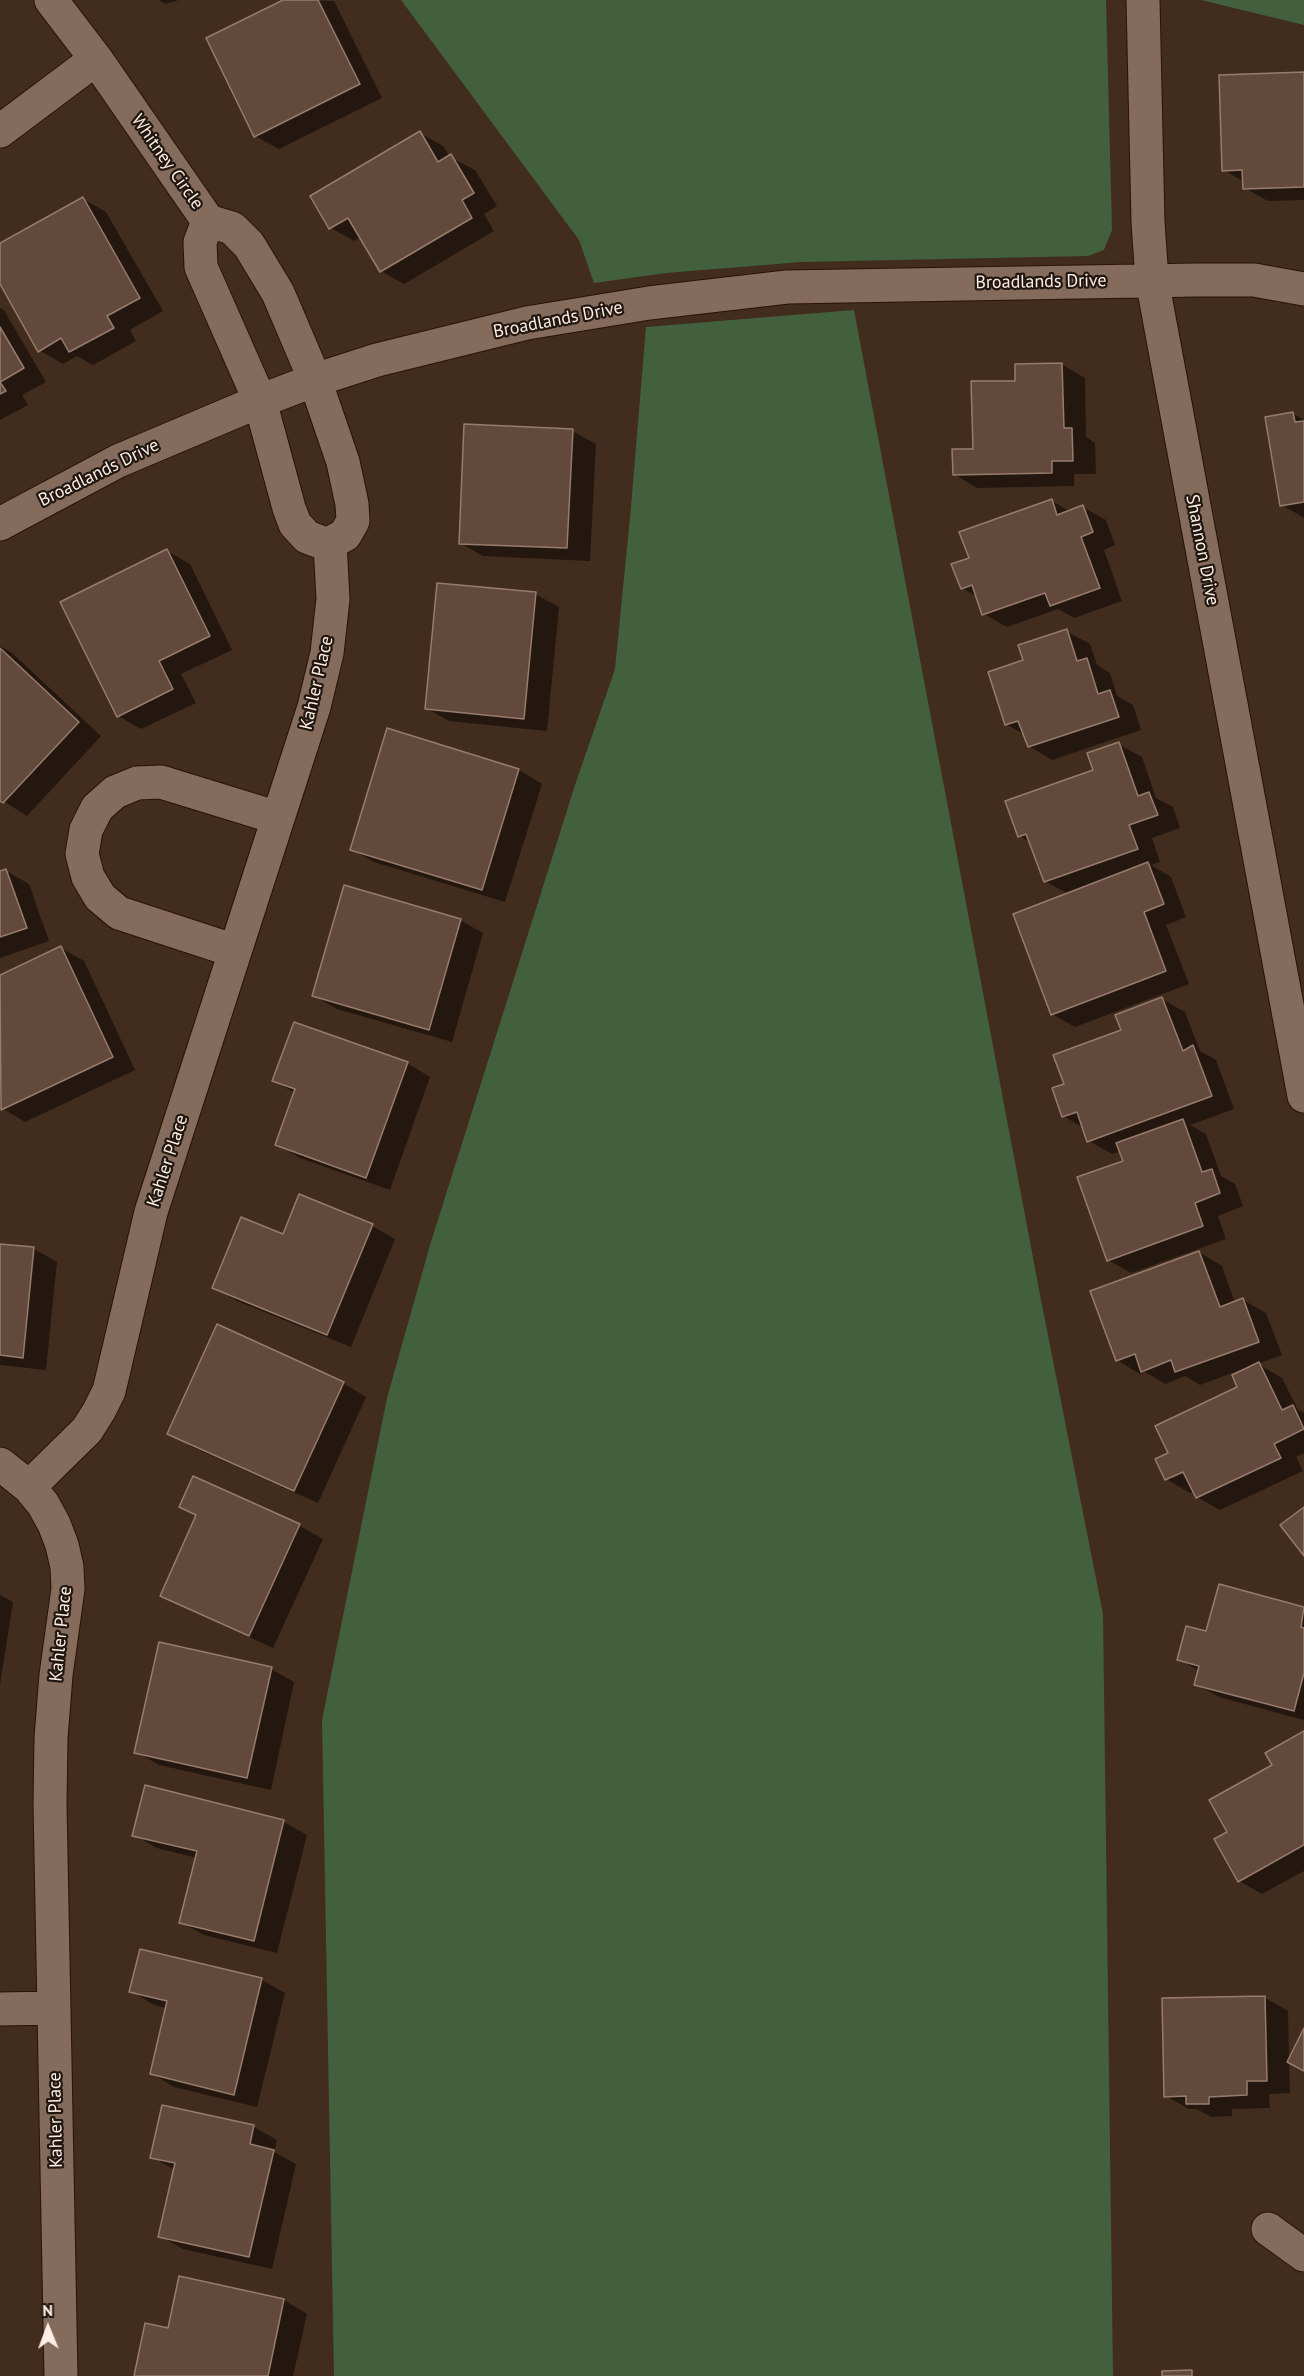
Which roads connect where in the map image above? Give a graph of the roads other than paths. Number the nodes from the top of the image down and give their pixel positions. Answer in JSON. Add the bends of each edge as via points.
{"nodes":[{"id":1,"x":51,"y":0,"type":"edge"},
{"id":2,"x":1143,"y":0,"type":"edge"},
{"id":3,"x":96,"y":59,"type":"junction"},
{"id":4,"x":0,"y":131,"type":"edge"},
{"id":5,"x":208,"y":221,"type":"junction"},
{"id":6,"x":1152,"y":280,"type":"junction"},
{"id":7,"x":1304,"y":289,"type":"edge"},
{"id":8,"x":315,"y":380,"type":"junction"},
{"id":9,"x":260,"y":401,"type":"junction"},
{"id":10,"x":0,"y":524,"type":"edge"},
{"id":11,"x":330,"y":543,"type":"junction"},
{"id":12,"x":278,"y":818,"type":"junction"},
{"id":13,"x":235,"y":951,"type":"junction"},
{"id":14,"x":1302,"y":1077,"type":"edge"},
{"id":15,"x":0,"y":1464,"type":"edge"},
{"id":16,"x":29,"y":1487,"type":"junction"},
{"id":17,"x":0,"y":2008,"type":"edge"},
{"id":18,"x":54,"y":2008,"type":"junction"},
{"id":19,"x":1268,"y":2229,"type":"dead end"},
{"id":20,"x":1304,"y":2255,"type":"edge"},
{"id":21,"x":61,"y":2376,"type":"edge"}],
"edges":[{"from":1,"to":3,"type":"street","name":"Whitney Circle"},
{"from":2,"to":6,"type":"street","name":"Shannon Drive"},
{"from":3,"to":4,"type":"street"},
{"from":3,"to":5,"type":"street","name":"Whitney Circle"},
{"from":5,"to":8,"type":"street","name":"Whitney Circle","via":[[232,228],[249,245],[278,293]]},
{"from":5,"to":9,"type":"street","via":[[200,242],[201,267]]},
{"from":6,"to":7,"type":"street","name":"Broadlands Drive","via":[[1254,280]]},
{"from":6,"to":8,"type":"street","name":"Broadlands Drive","via":[[787,287],[649,303],[527,323],[377,360]]},
{"from":6,"to":14,"type":"street","name":"Shannon Drive"},
{"from":8,"to":9,"type":"street","name":"Broadlands Drive"},
{"from":8,"to":11,"type":"street","via":[[343,462],[352,504],[352,521],[345,535]]},
{"from":9,"to":10,"type":"street","name":"Broadlands Drive","via":[[118,461]]},
{"from":9,"to":11,"type":"street","via":[[295,524],[307,537]]},
{"from":11,"to":12,"type":"street","name":"Kahler Place","via":[[333,599],[327,653]]},
{"from":12,"to":13,"type":"street","name":"Kahler Place"},
{"from":12,"to":13,"type":"street","via":[[161,782],[137,783],[115,792],[97,808],[86,830],[82,854],[88,877],[100,897],[120,913]]},
{"from":13,"to":16,"type":"street","name":"Kahler Place","via":[[151,1212],[109,1391],[87,1430]]},
{"from":15,"to":16,"type":"street"},
{"from":16,"to":18,"type":"street","name":"Kahler Place","via":[[54,1524],[67,1567],[68,1589],[51,1738]]},
{"from":17,"to":18,"type":"street"},
{"from":18,"to":21,"type":"street","name":"Kahler Place"},
{"from":19,"to":20,"type":"street"}]}
